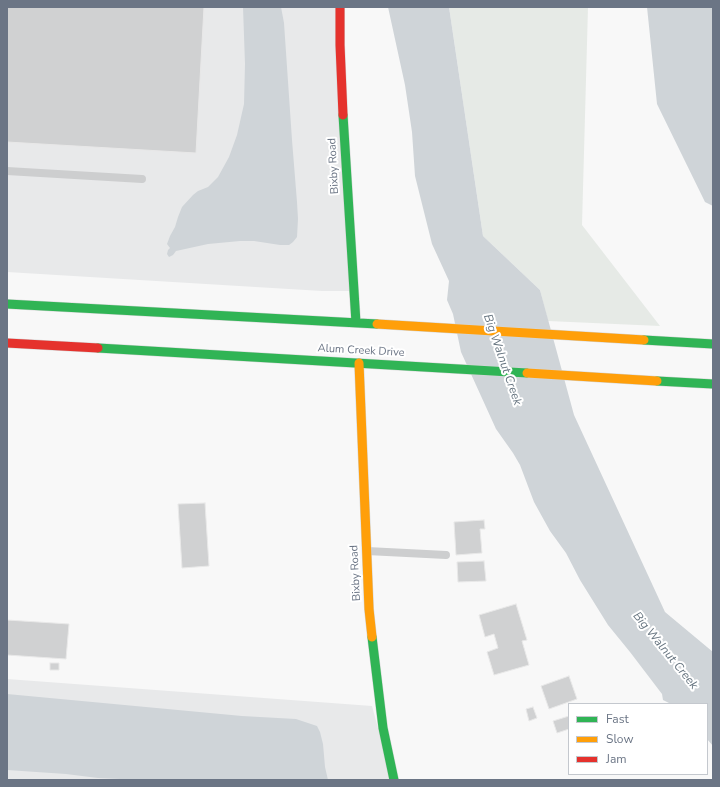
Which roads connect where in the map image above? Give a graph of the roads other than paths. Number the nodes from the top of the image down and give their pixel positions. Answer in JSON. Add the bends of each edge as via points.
{"nodes":[{"id":1,"x":340,"y":7,"type":"edge"},
{"id":2,"x":7,"y":171,"type":"edge"},
{"id":3,"x":142,"y":179,"type":"dead end"},
{"id":4,"x":7,"y":304,"type":"edge"},
{"id":5,"x":356,"y":323,"type":"junction"},
{"id":6,"x":7,"y":343,"type":"edge"},
{"id":7,"x":713,"y":344,"type":"edge"},
{"id":8,"x":359,"y":363,"type":"junction"},
{"id":9,"x":713,"y":384,"type":"edge"},
{"id":10,"x":366,"y":551,"type":"junction"},
{"id":11,"x":446,"y":555,"type":"dead end"},
{"id":12,"x":394,"y":780,"type":"edge"}],
"edges":[{"from":1,"to":5,"type":"main road","name":"Bixby Road","via":[[344,137]]},
{"from":2,"to":3,"type":"lane"},
{"from":4,"to":5,"type":"main road"},
{"from":5,"to":7,"type":"main road"},
{"from":6,"to":8,"type":"main road","name":"Alum Creek Drive"},
{"from":8,"to":9,"type":"main road","name":"Alum Creek Drive"},
{"from":8,"to":10,"type":"main road","name":"Bixby Road"},
{"from":10,"to":11,"type":"lane"},
{"from":10,"to":12,"type":"main road","name":"Bixby Road","via":[[374,658]]}]}
